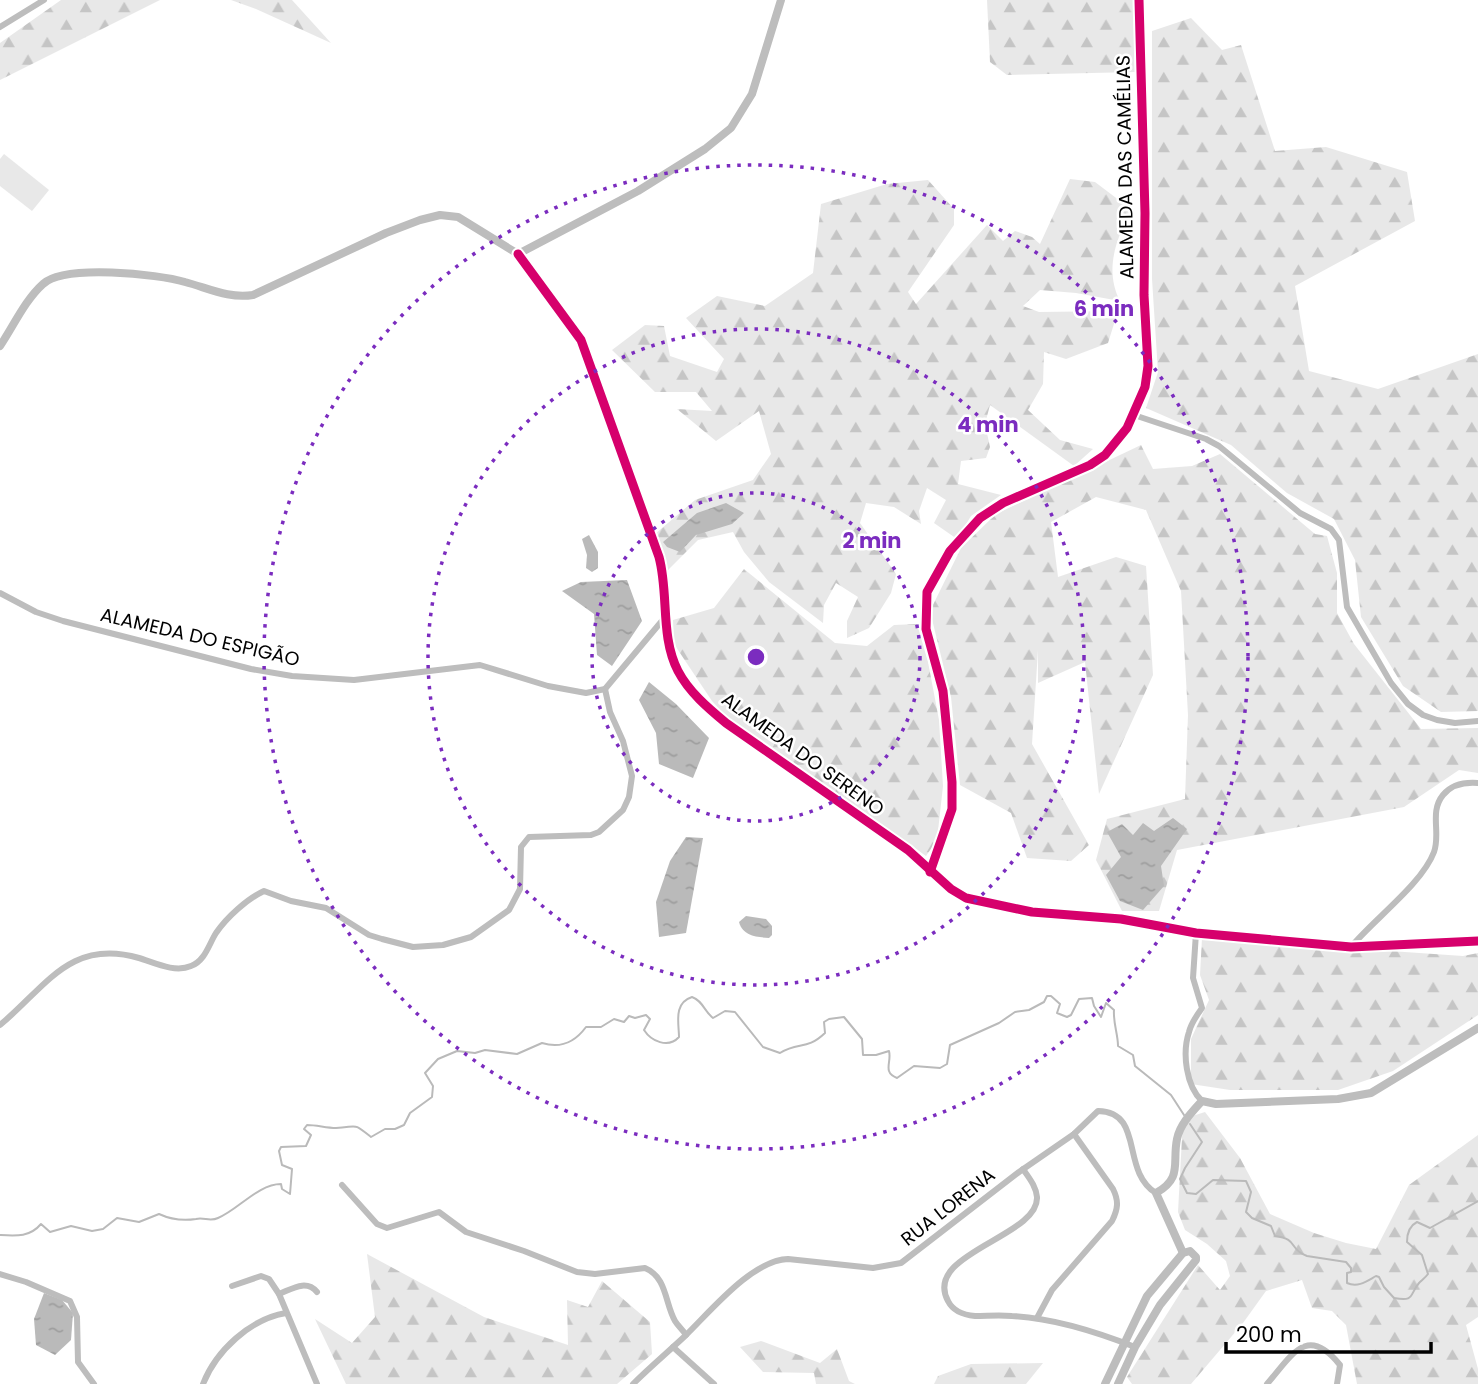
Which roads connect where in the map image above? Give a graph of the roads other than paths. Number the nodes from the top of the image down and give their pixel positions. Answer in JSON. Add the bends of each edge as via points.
{"nodes":[{"id":1,"x":44,"y":0,"type":"edge"},
{"id":2,"x":780,"y":0,"type":"edge"},
{"id":3,"x":1139,"y":0,"type":"edge"},
{"id":4,"x":0,"y":27,"type":"edge"},
{"id":5,"x":519,"y":254,"type":"junction"},
{"id":6,"x":0,"y":346,"type":"edge"},
{"id":7,"x":1134,"y":415,"type":"junction"},
{"id":8,"x":0,"y":593,"type":"edge"},
{"id":9,"x":666,"y":617,"type":"junction"},
{"id":10,"x":605,"y":689,"type":"junction"},
{"id":11,"x":1478,"y":721,"type":"edge"},
{"id":12,"x":1478,"y":783,"type":"edge"},
{"id":13,"x":930,"y":872,"type":"junction"},
{"id":14,"x":1196,"y":933,"type":"junction"},
{"id":15,"x":1478,"y":942,"type":"edge"},
{"id":16,"x":1351,"y":947,"type":"junction"},
{"id":17,"x":0,"y":1025,"type":"edge"},
{"id":18,"x":1478,"y":1028,"type":"edge"},
{"id":19,"x":1202,"y":1101,"type":"junction"},
{"id":20,"x":1074,"y":1134,"type":"junction"},
{"id":21,"x":1023,"y":1169,"type":"junction"},
{"id":22,"x":342,"y":1185,"type":"dead end"},
{"id":23,"x":1156,"y":1193,"type":"junction"},
{"id":24,"x":1182,"y":1253,"type":"junction"},
{"id":25,"x":0,"y":1274,"type":"edge"},
{"id":26,"x":232,"y":1286,"type":"dead end"},
{"id":27,"x":317,"y":1292,"type":"dead end"},
{"id":28,"x":279,"y":1294,"type":"junction"},
{"id":29,"x":286,"y":1313,"type":"junction"},
{"id":30,"x":1037,"y":1318,"type":"junction"},
{"id":31,"x":686,"y":1335,"type":"junction"},
{"id":32,"x":1124,"y":1343,"type":"junction"},
{"id":33,"x":673,"y":1347,"type":"junction"},
{"id":34,"x":1135,"y":1347,"type":"junction"},
{"id":35,"x":94,"y":1384,"type":"edge"},
{"id":36,"x":203,"y":1384,"type":"edge"},
{"id":37,"x":317,"y":1384,"type":"edge"},
{"id":38,"x":633,"y":1384,"type":"edge"},
{"id":39,"x":714,"y":1384,"type":"edge"},
{"id":40,"x":1104,"y":1384,"type":"edge"},
{"id":41,"x":1118,"y":1384,"type":"edge"},
{"id":42,"x":1267,"y":1384,"type":"edge"},
{"id":43,"x":1337,"y":1384,"type":"edge"}],
"edges":[{"from":1,"to":4,"type":"street"},
{"from":2,"to":5,"type":"street","via":[[752,94],[732,128],[638,191]]},
{"from":3,"to":7,"type":"street","name":"ALAMEDA DAS CAMÉLIAS","via":[[1148,366]]},
{"from":5,"to":6,"type":"street","via":[[449,215],[420,220],[244,297],[132,273],[63,275],[44,283]]},
{"from":5,"to":9,"type":"street","name":"ALAMEDA DO SERENO","via":[[581,340],[659,557]]},
{"from":7,"to":11,"type":"street","via":[[1219,446],[1300,513],[1331,529],[1339,540],[1347,607],[1399,693],[1423,715],[1437,720]]},
{"from":7,"to":13,"type":"street","name":"ALAMEDA DAS CAMÉLIAS","via":[[1105,455],[980,518],[950,551],[927,592],[926,629],[943,691],[952,782],[952,809]]},
{"from":8,"to":10,"type":"street","name":"ALAMEDA DO ESPIGÃO","via":[[62,621],[268,672],[354,680],[480,666],[576,692]]},
{"from":9,"to":10,"type":"street"},
{"from":9,"to":13,"type":"street","name":"ALAMEDA DO SERENO","via":[[674,662],[700,700],[765,752],[908,850]]},
{"from":10,"to":17,"type":"street","via":[[632,776],[623,810],[591,835],[528,837],[521,847],[522,882],[514,902],[471,937],[413,947],[369,935],[326,908],[264,891],[221,927],[194,965],[175,968],[104,953],[80,958],[49,978]]},
{"from":12,"to":16,"type":"street","via":[[1452,786],[1442,795],[1434,821],[1438,835],[1433,854],[1419,877]]},
{"from":13,"to":14,"type":"street","name":"ALAMEDA DO SERENO","via":[[951,889],[982,902]]},
{"from":14,"to":16,"type":"street","name":"ALAMEDA DO SERENO"},
{"from":14,"to":19,"type":"street","via":[[1193,978],[1202,1008],[1188,1033],[1186,1052],[1194,1093]]},
{"from":15,"to":16,"type":"street","name":"ALAMEDA DO SERENO"},
{"from":18,"to":19,"type":"street","via":[[1371,1093],[1338,1099]]},
{"from":19,"to":23,"type":"street","via":[[1177,1139],[1172,1178]]},
{"from":20,"to":21,"type":"street","name":"RUA LORENA"},
{"from":20,"to":23,"type":"street","name":"RUA LORENA","via":[[1098,1111],[1115,1113],[1129,1136],[1136,1170]]},
{"from":20,"to":30,"type":"street","via":[[1113,1189],[1117,1210],[1052,1290]]},
{"from":21,"to":30,"type":"street","via":[[1034,1185],[1034,1209],[992,1243],[964,1256],[947,1279],[945,1291],[960,1313]]},
{"from":21,"to":31,"type":"street","name":"RUA LORENA","via":[[901,1263],[873,1268],[777,1259],[747,1278]]},
{"from":22,"to":31,"type":"street","via":[[377,1224],[387,1228],[439,1212],[466,1232],[577,1272],[653,1271]]},
{"from":23,"to":24,"type":"street"},
{"from":24,"to":32,"type":"street","via":[[1147,1296]]},
{"from":24,"to":34,"type":"street","via":[[1190,1251],[1196,1260],[1160,1305]]},
{"from":25,"to":35,"type":"street","via":[[71,1301],[78,1317],[78,1362]]},
{"from":26,"to":28,"type":"street","via":[[265,1276]]},
{"from":27,"to":28,"type":"street","via":[[305,1284]]},
{"from":28,"to":29,"type":"street"},
{"from":29,"to":36,"type":"street","via":[[256,1326],[224,1349]]},
{"from":29,"to":37,"type":"street"},
{"from":30,"to":32,"type":"street"},
{"from":31,"to":33,"type":"street","name":"RUA LORENA"},
{"from":32,"to":34,"type":"street"},
{"from":32,"to":40,"type":"street"},
{"from":33,"to":38,"type":"street","name":"RUA LORENA"},
{"from":33,"to":39,"type":"street"},
{"from":34,"to":41,"type":"street"},
{"from":42,"to":43,"type":"street","via":[[1299,1348],[1312,1344],[1326,1349],[1340,1365]]}]}
